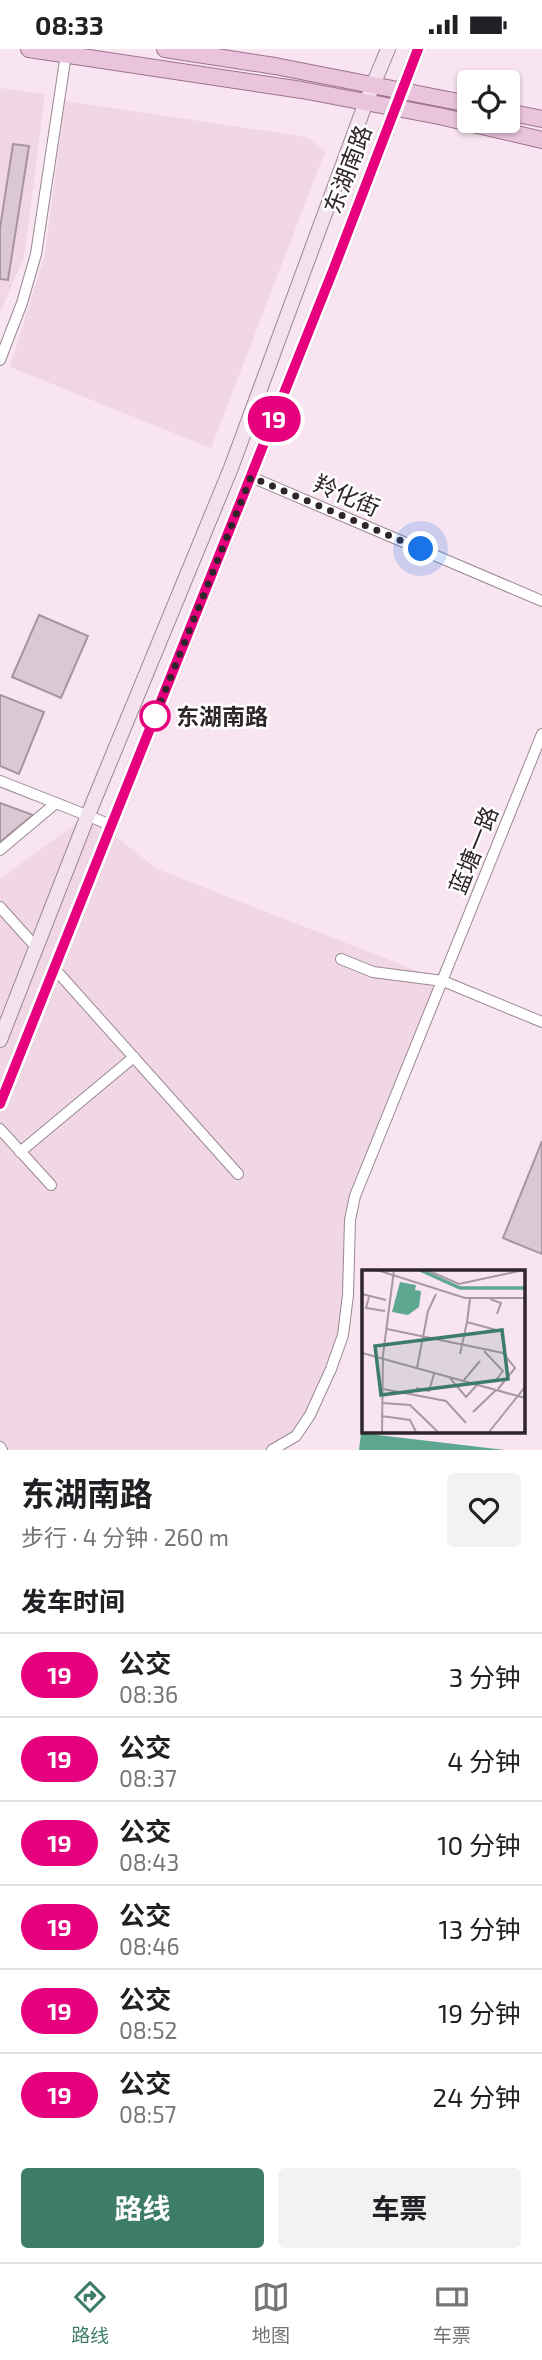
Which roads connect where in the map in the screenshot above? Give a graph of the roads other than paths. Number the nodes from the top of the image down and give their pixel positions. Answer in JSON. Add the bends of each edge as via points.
{"nodes":[{"id":1,"x":29,"y":49,"type":"edge"},
{"id":2,"x":165,"y":49,"type":"edge"},
{"id":3,"x":388,"y":49,"type":"edge"},
{"id":4,"x":418,"y":49,"type":"edge"},
{"id":5,"x":66,"y":54,"type":"junction"},
{"id":6,"x":374,"y":85,"type":"junction"},
{"id":7,"x":401,"y":90,"type":"junction"},
{"id":8,"x":366,"y":102,"type":"junction"},
{"id":9,"x":457,"y":102,"type":"edge"},
{"id":10,"x":395,"y":107,"type":"junction"},
{"id":11,"x":520,"y":114,"type":"edge"},
{"id":12,"x":542,"y":119,"type":"edge"},
{"id":13,"x":542,"y":141,"type":"edge"},
{"id":14,"x":309,"y":258,"type":"junction"},
{"id":15,"x":334,"y":268,"type":"junction"},
{"id":16,"x":0,"y":359,"type":"edge"},
{"id":17,"x":251,"y":477,"type":"junction"},
{"id":18,"x":542,"y":601,"type":"edge"},
{"id":19,"x":542,"y":734,"type":"edge"},
{"id":20,"x":0,"y":781,"type":"edge"},
{"id":21,"x":55,"y":803,"type":"junction"},
{"id":22,"x":88,"y":815,"type":"junction"},
{"id":23,"x":111,"y":825,"type":"junction"},
{"id":24,"x":0,"y":850,"type":"edge"},
{"id":25,"x":0,"y":907,"type":"edge"},
{"id":26,"x":36,"y":947,"type":"junction"},
{"id":27,"x":341,"y":959,"type":"dead end"},
{"id":28,"x":54,"y":968,"type":"junction"},
{"id":29,"x":443,"y":981,"type":"junction"},
{"id":30,"x":542,"y":1022,"type":"edge"},
{"id":31,"x":0,"y":1040,"type":"edge"},
{"id":32,"x":134,"y":1057,"type":"junction"},
{"id":33,"x":0,"y":1104,"type":"edge"},
{"id":34,"x":0,"y":1129,"type":"edge"},
{"id":35,"x":20,"y":1152,"type":"junction"},
{"id":36,"x":238,"y":1174,"type":"dead end"},
{"id":37,"x":51,"y":1185,"type":"dead end"},
{"id":38,"x":272,"y":1450,"type":"edge"}],
"edges":[{"from":1,"to":5,"type":"main road"},
{"from":2,"to":6,"type":"main road"},
{"from":3,"to":6,"type":"main road","name":"东湖南路"},
{"from":4,"to":7,"type":"main road","name":"东湖南路"},
{"from":5,"to":8,"type":"main road"},
{"from":5,"to":16,"type":"street","via":[[36,254]]},
{"from":6,"to":7,"type":"main road"},
{"from":6,"to":8,"type":"main road","name":"东湖南路"},
{"from":7,"to":9,"type":"main road"},
{"from":7,"to":10,"type":"main road","name":"东湖南路"},
{"from":8,"to":10,"type":"main road"},
{"from":8,"to":14,"type":"main road","name":"东湖南路"},
{"from":10,"to":13,"type":"main road"},
{"from":10,"to":15,"type":"main road","name":"东湖南路"},
{"from":11,"to":12,"type":"main road"},
{"from":14,"to":15,"type":"main road"},
{"from":14,"to":22,"type":"main road","name":"东湖南路","via":[[231,468]]},
{"from":15,"to":17,"type":"main road","name":"东湖南路"},
{"from":17,"to":18,"type":"street","name":"羚化街"},
{"from":17,"to":23,"type":"main road","name":"东湖南路"},
{"from":19,"to":29,"type":"street","name":"蓝塘一路"},
{"from":20,"to":21,"type":"street"},
{"from":21,"to":22,"type":"street"},
{"from":21,"to":24,"type":"street"},
{"from":22,"to":23,"type":"street"},
{"from":22,"to":26,"type":"main road","name":"东湖南路"},
{"from":23,"to":28,"type":"main road","name":"东湖南路"},
{"from":25,"to":26,"type":"street"},
{"from":26,"to":31,"type":"main road","name":"东湖南路"},
{"from":27,"to":29,"type":"street","via":[[373,972]]},
{"from":28,"to":32,"type":"street"},
{"from":28,"to":33,"type":"main road","name":"东湖南路"},
{"from":29,"to":30,"type":"street"},
{"from":29,"to":38,"type":"street","name":"蓝塘一路","via":[[355,1196],[343,1335],[335,1358],[296,1436]]},
{"from":32,"to":35,"type":"street"},
{"from":32,"to":36,"type":"street"},
{"from":34,"to":35,"type":"street"},
{"from":35,"to":37,"type":"street"}]}
